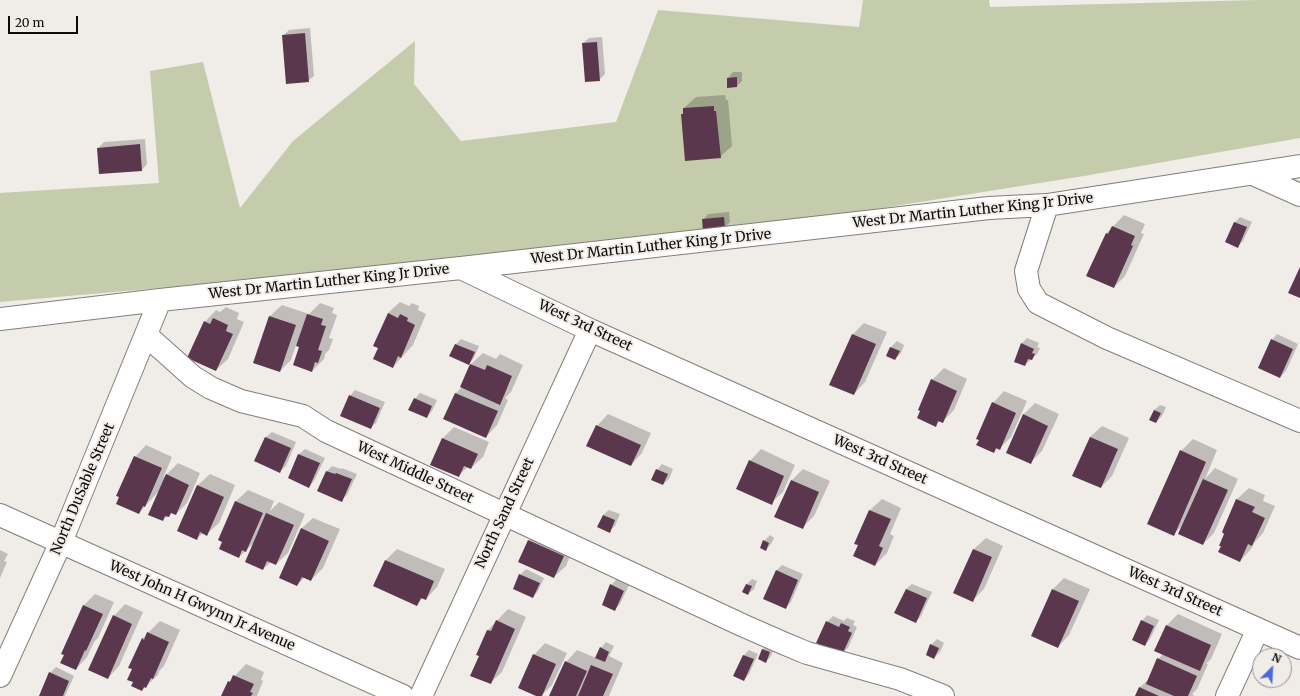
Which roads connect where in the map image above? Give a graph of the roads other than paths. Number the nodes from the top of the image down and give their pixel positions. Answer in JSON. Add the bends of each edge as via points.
{"nodes":[{"id":1,"x":1300,"y":166,"type":"edge"},
{"id":2,"x":1253,"y":174,"type":"junction"},
{"id":3,"x":1300,"y":195,"type":"edge"},
{"id":4,"x":1047,"y":204,"type":"junction"},
{"id":5,"x":461,"y":268,"type":"junction"},
{"id":6,"x":160,"y":300,"type":"junction"},
{"id":7,"x":0,"y":319,"type":"edge"},
{"id":8,"x":590,"y":330,"type":"junction"},
{"id":9,"x":146,"y":335,"type":"junction"},
{"id":10,"x":1300,"y":421,"type":"edge"},
{"id":11,"x":504,"y":514,"type":"junction"},
{"id":12,"x":0,"y":515,"type":"edge"},
{"id":13,"x":61,"y":542,"type":"junction"},
{"id":14,"x":1258,"y":629,"type":"junction"},
{"id":15,"x":1300,"y":648,"type":"edge"},
{"id":16,"x":0,"y":676,"type":"edge"},
{"id":17,"x":403,"y":696,"type":"edge"},
{"id":18,"x":421,"y":696,"type":"edge"},
{"id":19,"x":943,"y":696,"type":"edge"},
{"id":20,"x":1227,"y":696,"type":"edge"}],
"edges":[{"from":1,"to":2,"type":"street","name":"West Dr Martin Luther King Jr Drive"},
{"from":2,"to":3,"type":"street"},
{"from":2,"to":4,"type":"street","name":"West Dr Martin Luther King Jr Drive"},
{"from":4,"to":5,"type":"street","name":"West Dr Martin Luther King Jr Drive","via":[[989,208]]},
{"from":4,"to":10,"type":"street","via":[[1026,271],[1029,289],[1038,303],[1107,338]]},
{"from":5,"to":6,"type":"street","name":"West Dr Martin Luther King Jr Drive"},
{"from":5,"to":8,"type":"street","name":"West 3rd Street"},
{"from":6,"to":7,"type":"street","name":"West Dr Martin Luther King Jr Drive"},
{"from":6,"to":9,"type":"street","name":"North DuSable Street"},
{"from":8,"to":11,"type":"street","name":"North Sand Street"},
{"from":8,"to":14,"type":"street","name":"West 3rd Street"},
{"from":9,"to":11,"type":"street","name":"West Middle Street","via":[[193,377],[211,388],[241,401],[303,416],[326,431]]},
{"from":9,"to":13,"type":"street","name":"North DuSable Street"},
{"from":11,"to":18,"type":"street","name":"North Sand Street"},
{"from":11,"to":19,"type":"street","name":"West Middle Street","via":[[783,643],[808,653],[900,679]]},
{"from":12,"to":13,"type":"street","name":"West John H Gwynn Jr Avenue"},
{"from":13,"to":16,"type":"street","name":"North DuSable Street"},
{"from":13,"to":17,"type":"street","name":"West John H Gwynn Jr Avenue"},
{"from":14,"to":15,"type":"street","name":"West 3rd Street"},
{"from":14,"to":20,"type":"street"}]}
